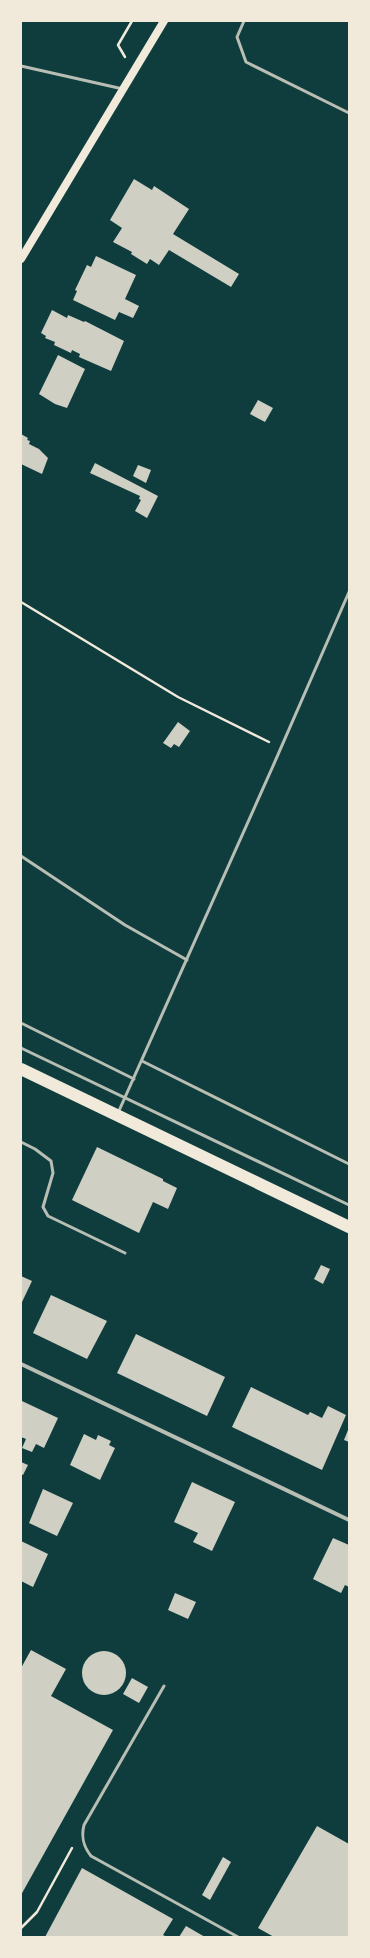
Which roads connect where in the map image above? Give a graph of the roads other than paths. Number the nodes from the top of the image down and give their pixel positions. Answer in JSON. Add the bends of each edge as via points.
{"nodes":[{"id":1,"x":164,"y":21,"type":"edge"},
{"id":2,"x":244,"y":21,"type":"edge"},
{"id":3,"x":21,"y":66,"type":"edge"},
{"id":4,"x":124,"y":89,"type":"junction"},
{"id":5,"x":349,"y":113,"type":"edge"},
{"id":6,"x":21,"y":258,"type":"edge"},
{"id":7,"x":349,"y":592,"type":"edge"},
{"id":8,"x":21,"y":856,"type":"edge"},
{"id":9,"x":187,"y":960,"type":"junction"},
{"id":10,"x":21,"y":1023,"type":"edge"},
{"id":11,"x":21,"y":1048,"type":"edge"},
{"id":12,"x":142,"y":1061,"type":"junction"},
{"id":13,"x":21,"y":1069,"type":"edge"},
{"id":14,"x":134,"y":1079,"type":"junction"},
{"id":15,"x":125,"y":1098,"type":"junction"},
{"id":16,"x":116,"y":1116,"type":"junction"},
{"id":17,"x":21,"y":1142,"type":"edge"},
{"id":18,"x":349,"y":1164,"type":"edge"},
{"id":19,"x":349,"y":1205,"type":"edge"},
{"id":20,"x":349,"y":1227,"type":"edge"},
{"id":21,"x":125,"y":1253,"type":"dead end"},
{"id":22,"x":21,"y":1364,"type":"edge"},
{"id":23,"x":349,"y":1520,"type":"edge"},
{"id":24,"x":164,"y":1686,"type":"dead end"},
{"id":25,"x":238,"y":1937,"type":"edge"}],
"edges":[{"from":1,"to":4,"type":"main road"},
{"from":2,"to":5,"type":"lane","via":[[237,37],[246,62]]},
{"from":3,"to":4,"type":"lane"},
{"from":4,"to":6,"type":"main road"},
{"from":7,"to":9,"type":"lane"},
{"from":8,"to":9,"type":"lane","via":[[125,925]]},
{"from":9,"to":12,"type":"lane"},
{"from":10,"to":14,"type":"lane"},
{"from":11,"to":15,"type":"lane"},
{"from":12,"to":14,"type":"lane"},
{"from":12,"to":18,"type":"lane"},
{"from":13,"to":16,"type":"highway"},
{"from":14,"to":15,"type":"lane"},
{"from":15,"to":16,"type":"lane"},
{"from":15,"to":19,"type":"lane"},
{"from":16,"to":20,"type":"highway"},
{"from":17,"to":21,"type":"lane","via":[[51,1161],[53,1173],[43,1207],[48,1216]]},
{"from":22,"to":23,"type":"street"},
{"from":24,"to":25,"type":"lane","via":[[84,1825],[83,1841],[91,1856]]}]}
